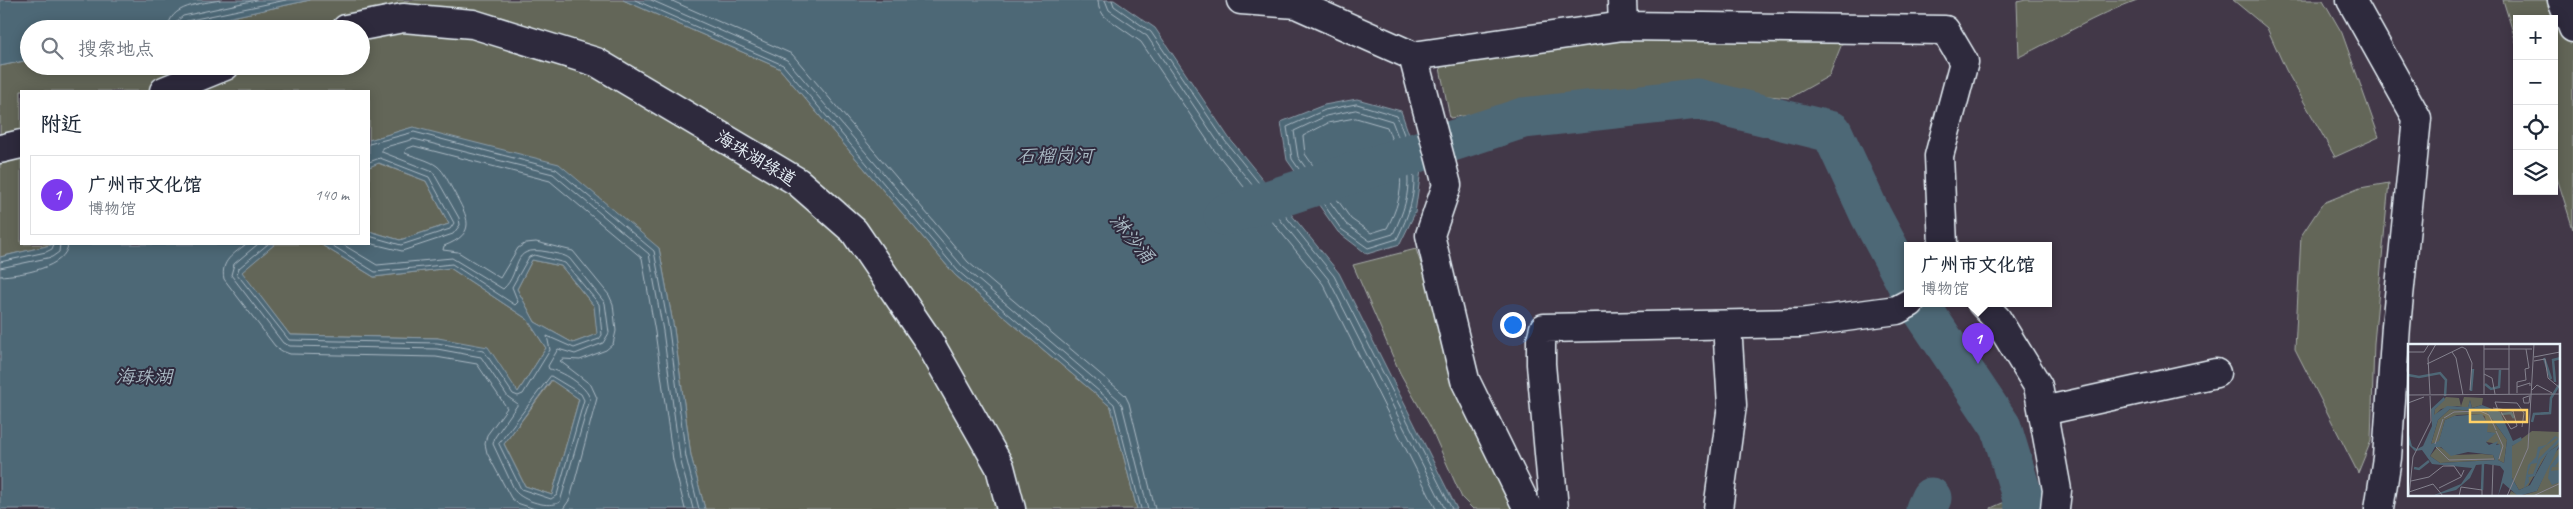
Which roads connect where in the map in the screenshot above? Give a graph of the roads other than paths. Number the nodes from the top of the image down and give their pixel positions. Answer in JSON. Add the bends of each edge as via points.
{"nodes":[{"id":1,"x":1243,"y":0,"type":"edge"},
{"id":2,"x":2351,"y":0,"type":"edge"},
{"id":3,"x":2562,"y":0,"type":"edge"},
{"id":4,"x":1623,"y":13,"type":"edge"},
{"id":5,"x":370,"y":24,"type":"edge"},
{"id":6,"x":2573,"y":28,"type":"edge"},
{"id":7,"x":1413,"y":56,"type":"junction"},
{"id":8,"x":203,"y":75,"type":"edge"},
{"id":9,"x":166,"y":90,"type":"edge"},
{"id":10,"x":20,"y":144,"type":"edge"},
{"id":11,"x":0,"y":149,"type":"edge"},
{"id":12,"x":1943,"y":242,"type":"edge"},
{"id":13,"x":1903,"y":307,"type":"edge"},
{"id":14,"x":1986,"y":307,"type":"edge"},
{"id":15,"x":1727,"y":325,"type":"junction"},
{"id":16,"x":2216,"y":373,"type":"dead end"},
{"id":17,"x":2043,"y":411,"type":"junction"},
{"id":18,"x":1011,"y":509,"type":"edge"},
{"id":19,"x":1528,"y":509,"type":"edge"},
{"id":20,"x":1554,"y":509,"type":"edge"},
{"id":21,"x":1718,"y":509,"type":"edge"},
{"id":22,"x":2055,"y":509,"type":"edge"},
{"id":23,"x":2379,"y":509,"type":"edge"}],
"edges":[{"from":1,"to":7,"type":"main road","via":[[1296,4]]},
{"from":2,"to":23,"type":"main road","via":[[2417,118],[2396,326],[2387,458]]},
{"from":3,"to":6,"type":"main road"},
{"from":4,"to":7,"type":"main road"},
{"from":4,"to":12,"type":"main road","via":[[1945,30],[1964,62],[1939,156]]},
{"from":5,"to":18,"type":"main road","name":"海珠湖绿道","via":[[403,18],[473,24],[596,62],[798,182],[854,231],[928,340],[1000,467]]},
{"from":7,"to":19,"type":"main road","via":[[1447,186],[1430,235],[1466,380]]},
{"from":8,"to":9,"type":"main road"},
{"from":10,"to":11,"type":"main road"},
{"from":13,"to":15,"type":"main road","via":[[1800,323]]},
{"from":14,"to":17,"type":"main road","via":[[1997,319],[2038,386]]},
{"from":15,"to":20,"type":"main road","via":[[1544,328],[1541,364]]},
{"from":15,"to":21,"type":"main road","via":[[1732,405]]},
{"from":16,"to":17,"type":"main road"},
{"from":17,"to":22,"type":"main road","via":[[2057,490]]}]}
